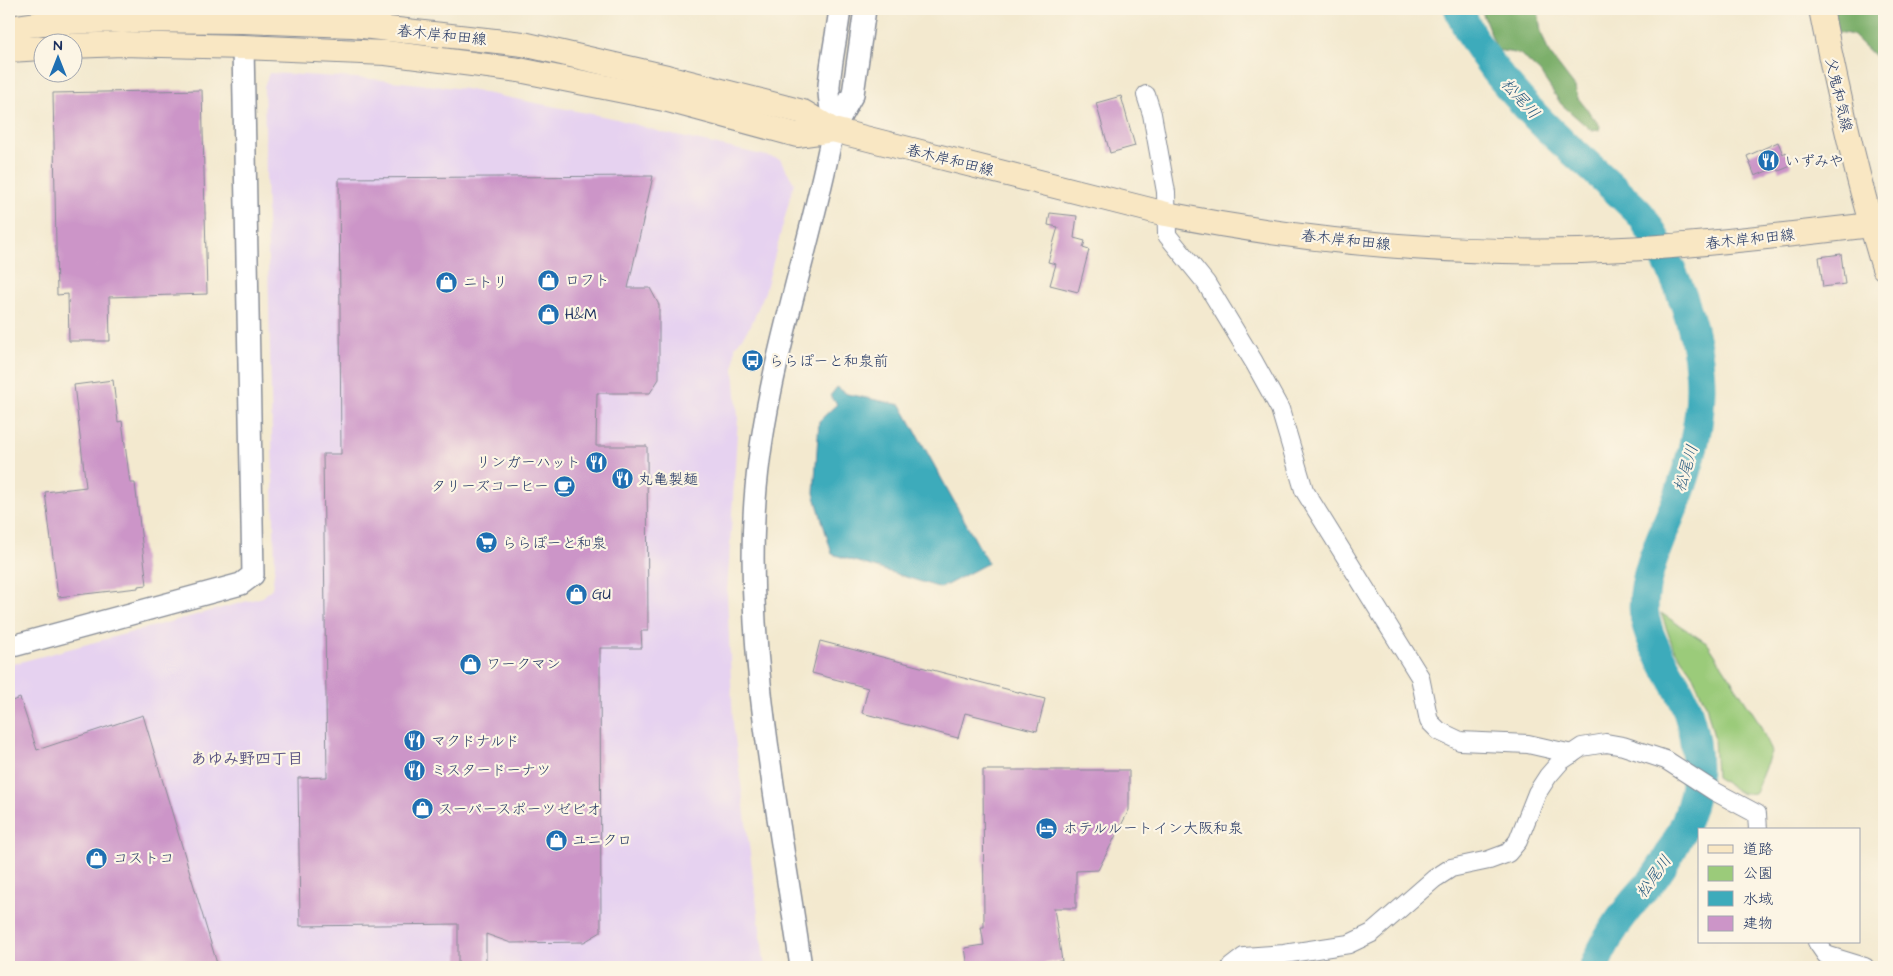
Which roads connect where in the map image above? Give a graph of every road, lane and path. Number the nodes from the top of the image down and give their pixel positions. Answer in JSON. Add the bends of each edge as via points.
{"nodes":[{"id":1,"x":840,"y":9,"type":"edge"},
{"id":2,"x":865,"y":9,"type":"edge"},
{"id":3,"x":1821,"y":9,"type":"edge"},
{"id":4,"x":242,"y":15,"type":"edge"},
{"id":5,"x":9,"y":28,"type":"edge"},
{"id":6,"x":82,"y":46,"type":"edge"},
{"id":7,"x":243,"y":47,"type":"junction"},
{"id":8,"x":32,"y":49,"type":"edge"},
{"id":9,"x":9,"y":50,"type":"edge"},
{"id":10,"x":1146,"y":95,"type":"dead end"},
{"id":11,"x":833,"y":130,"type":"junction"},
{"id":12,"x":1166,"y":214,"type":"junction"},
{"id":13,"x":1878,"y":224,"type":"edge"},
{"id":14,"x":1884,"y":268,"type":"edge"},
{"id":15,"x":9,"y":647,"type":"edge"},
{"id":16,"x":1572,"y":754,"type":"junction"},
{"id":17,"x":1758,"y":828,"type":"edge"},
{"id":18,"x":1818,"y":944,"type":"edge"},
{"id":19,"x":801,"y":967,"type":"edge"},
{"id":20,"x":1231,"y":967,"type":"edge"},
{"id":21,"x":1865,"y":967,"type":"edge"}],
"edges":[{"from":1,"to":11,"type":"street","via":[[829,88]]},
{"from":2,"to":11,"type":"street","via":[[853,94]]},
{"from":3,"to":13,"type":"main road","name":"父鬼和気線","via":[[1838,95]]},
{"from":4,"to":5,"type":"main road","name":"春木岸和田線","via":[[43,23]]},
{"from":4,"to":11,"type":"main road","name":"春木岸和田線","via":[[522,44],[803,112]]},
{"from":6,"to":7,"type":"main road","name":"春木岸和田線"},
{"from":7,"to":11,"type":"main road","name":"春木岸和田線","via":[[386,53],[519,70],[664,99],[797,135]]},
{"from":7,"to":15,"type":"street","via":[[253,575],[241,584]]},
{"from":8,"to":9,"type":"main road"},
{"from":10,"to":12,"type":"street","via":[[1166,192]]},
{"from":11,"to":12,"type":"main road","name":"春木岸和田線"},
{"from":11,"to":19,"type":"street","via":[[777,365],[760,454],[754,517],[756,642],[765,727]]},
{"from":12,"to":13,"type":"main road","name":"春木岸和田線","via":[[1337,241],[1473,250],[1643,248],[1743,241]]},
{"from":12,"to":16,"type":"street","via":[[1167,235],[1206,283],[1280,409],[1304,490],[1420,678],[1430,721],[1439,731],[1460,741],[1528,744]]},
{"from":13,"to":14,"type":"main road","name":"父鬼和気線"},
{"from":16,"to":17,"type":"street","via":[[1582,747],[1606,743],[1666,760],[1757,814]]},
{"from":16,"to":20,"type":"street","via":[[1561,761],[1537,793],[1518,841],[1508,853],[1451,868],[1372,933],[1349,944],[1244,957]]},
{"from":18,"to":21,"type":"street","via":[[1826,955]]}]}
